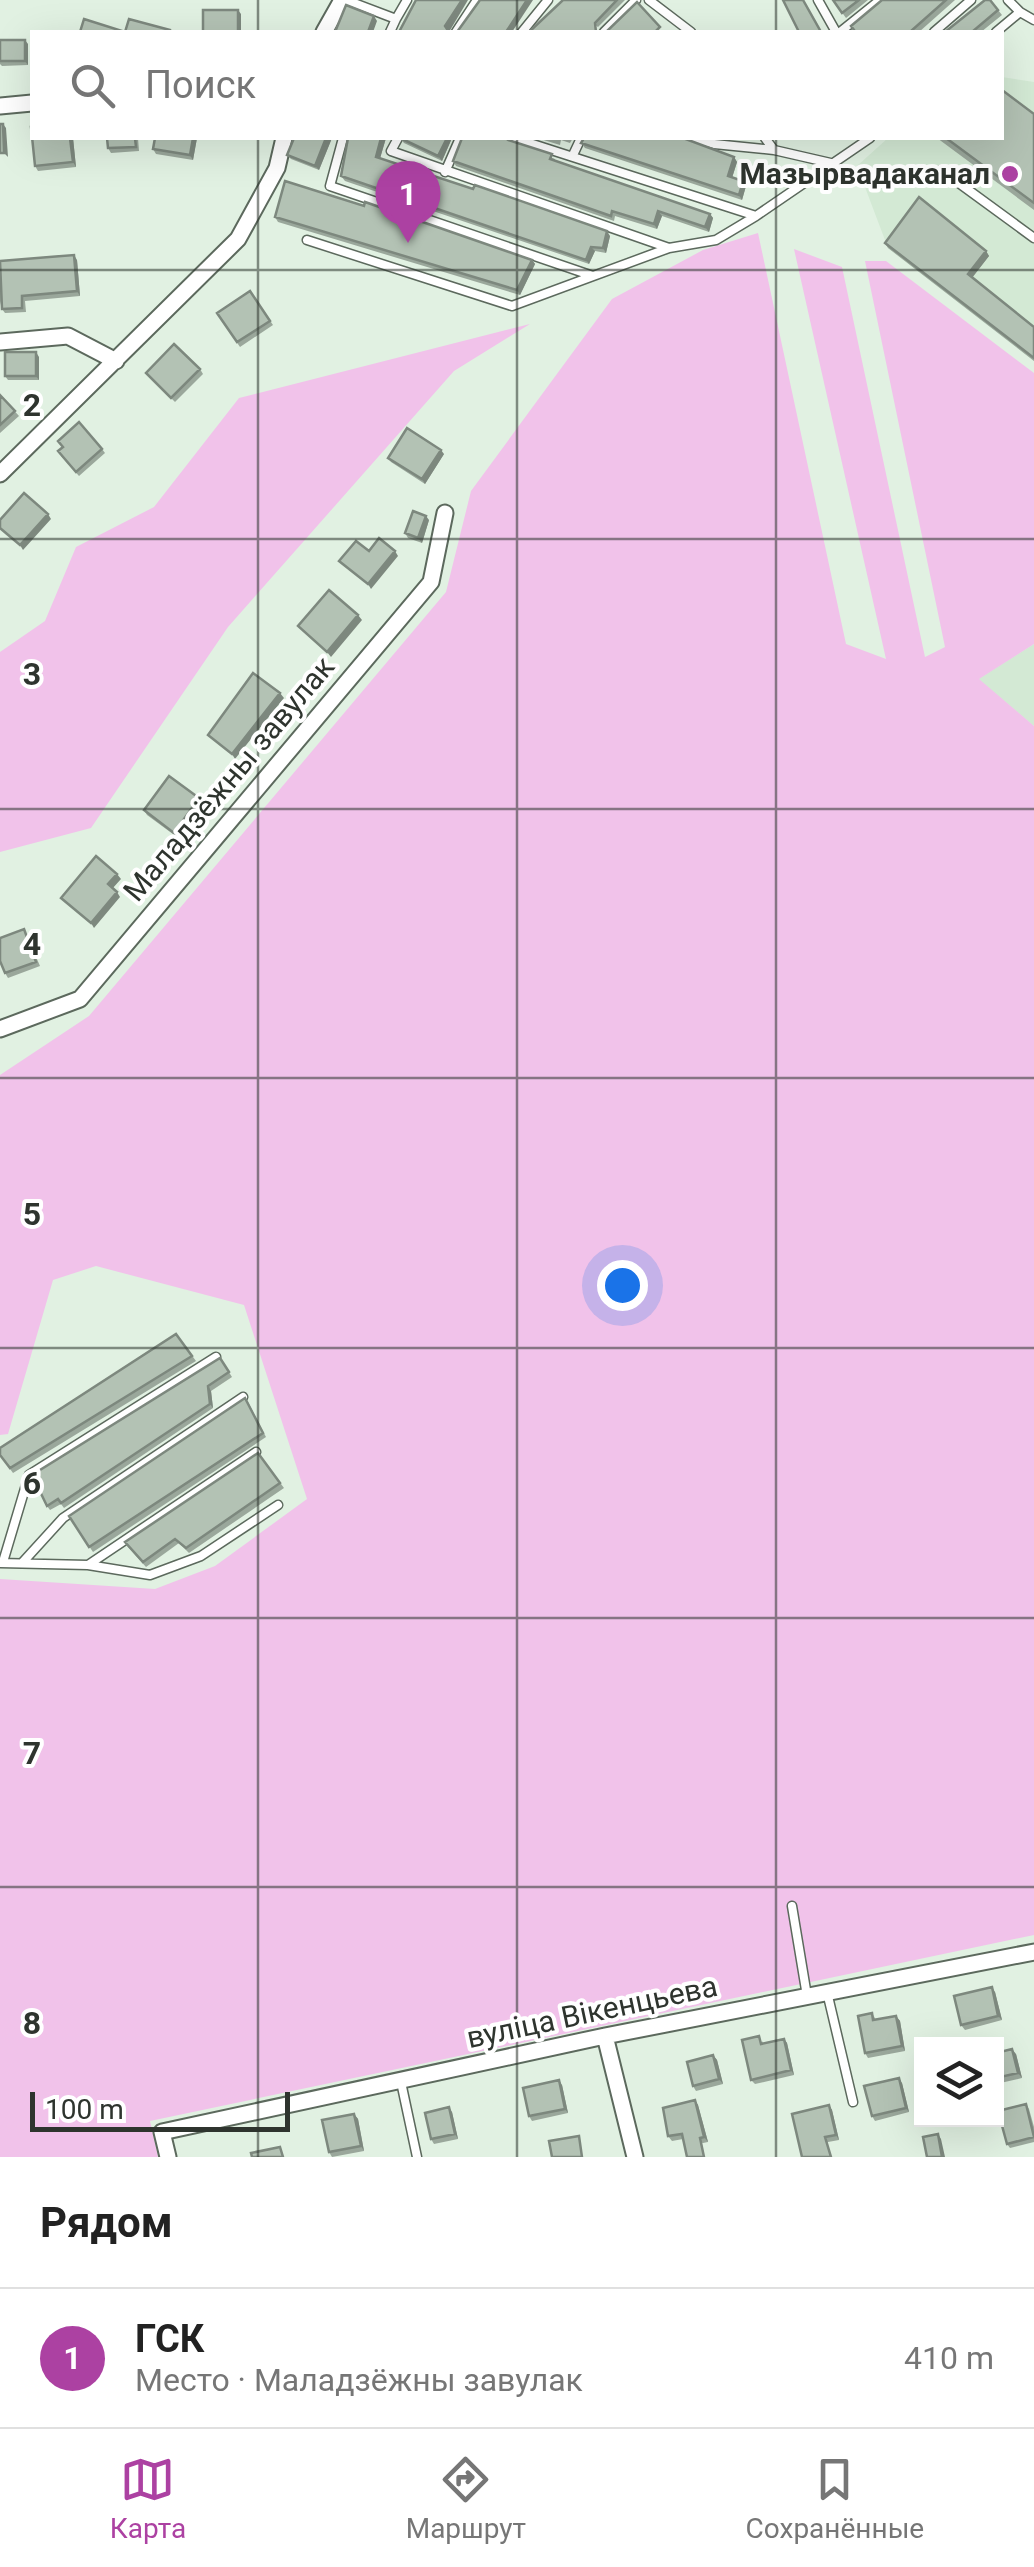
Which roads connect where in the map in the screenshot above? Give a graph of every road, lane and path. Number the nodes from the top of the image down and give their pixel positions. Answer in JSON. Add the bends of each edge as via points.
{"nodes":[{"id":1,"x":344,"y":0,"type":"edge"},
{"id":2,"x":407,"y":0,"type":"edge"},
{"id":3,"x":476,"y":0,"type":"edge"},
{"id":4,"x":548,"y":0,"type":"edge"},
{"id":5,"x":636,"y":0,"type":"edge"},
{"id":6,"x":649,"y":0,"type":"edge"},
{"id":7,"x":818,"y":0,"type":"edge"},
{"id":8,"x":880,"y":0,"type":"edge"},
{"id":9,"x":971,"y":0,"type":"edge"},
{"id":10,"x":1008,"y":0,"type":"edge"},
{"id":11,"x":1020,"y":12,"type":"junction"},
{"id":12,"x":396,"y":19,"type":"junction"},
{"id":13,"x":1034,"y":20,"type":"edge"},
{"id":14,"x":325,"y":30,"type":"edge"},
{"id":15,"x":391,"y":30,"type":"edge"},
{"id":16,"x":457,"y":30,"type":"edge"},
{"id":17,"x":524,"y":30,"type":"edge"},
{"id":18,"x":606,"y":30,"type":"edge"},
{"id":19,"x":688,"y":30,"type":"edge"},
{"id":20,"x":837,"y":30,"type":"edge"},
{"id":21,"x":841,"y":30,"type":"edge"},
{"id":22,"x":936,"y":30,"type":"edge"},
{"id":23,"x":998,"y":30,"type":"edge"},
{"id":24,"x":30,"y":103,"type":"edge"},
{"id":25,"x":0,"y":106,"type":"edge"},
{"id":26,"x":284,"y":140,"type":"edge"},
{"id":27,"x":342,"y":140,"type":"edge"},
{"id":28,"x":397,"y":140,"type":"edge"},
{"id":29,"x":459,"y":140,"type":"edge"},
{"id":30,"x":524,"y":140,"type":"edge"},
{"id":31,"x":580,"y":140,"type":"edge"},
{"id":32,"x":699,"y":140,"type":"edge"},
{"id":33,"x":767,"y":140,"type":"edge"},
{"id":34,"x":867,"y":140,"type":"edge"},
{"id":35,"x":774,"y":150,"type":"junction"},
{"id":36,"x":573,"y":155,"type":"junction"},
{"id":37,"x":835,"y":164,"type":"junction"},
{"id":38,"x":941,"y":170,"type":"dead end"},
{"id":39,"x":445,"y":172,"type":"junction"},
{"id":40,"x":756,"y":216,"type":"junction"},
{"id":41,"x":1034,"y":238,"type":"edge"},
{"id":42,"x":307,"y":240,"type":"dead end"},
{"id":43,"x":669,"y":248,"type":"junction"},
{"id":44,"x":593,"y":276,"type":"junction"},
{"id":45,"x":0,"y":342,"type":"edge"},
{"id":46,"x":116,"y":361,"type":"junction"},
{"id":47,"x":0,"y":474,"type":"edge"},
{"id":48,"x":445,"y":514,"type":"dead end"},
{"id":49,"x":0,"y":1029,"type":"edge"},
{"id":50,"x":216,"y":1357,"type":"edge"},
{"id":51,"x":243,"y":1397,"type":"edge"},
{"id":52,"x":256,"y":1452,"type":"edge"},
{"id":53,"x":278,"y":1505,"type":"dead end"},
{"id":54,"x":1,"y":1563,"type":"edge"},
{"id":55,"x":22,"y":1563,"type":"junction"},
{"id":56,"x":88,"y":1565,"type":"junction"},
{"id":57,"x":792,"y":1906,"type":"dead end"},
{"id":58,"x":1034,"y":1952,"type":"edge"},
{"id":59,"x":828,"y":1992,"type":"junction"},
{"id":60,"x":807,"y":1996,"type":"junction"},
{"id":61,"x":606,"y":2036,"type":"junction"},
{"id":62,"x":400,"y":2082,"type":"junction"},
{"id":63,"x":853,"y":2102,"type":"dead end"},
{"id":64,"x":168,"y":2157,"type":"edge"},
{"id":65,"x":417,"y":2157,"type":"edge"},
{"id":66,"x":635,"y":2157,"type":"edge"}],
"edges":[{"from":1,"to":12,"type":"lane"},
{"from":1,"to":14,"type":"street"},
{"from":2,"to":12,"type":"lane"},
{"from":3,"to":16,"type":"lane"},
{"from":4,"to":17,"type":"lane"},
{"from":5,"to":18,"type":"lane"},
{"from":6,"to":19,"type":"lane"},
{"from":7,"to":20,"type":"lane"},
{"from":8,"to":21,"type":"lane"},
{"from":9,"to":22,"type":"lane"},
{"from":10,"to":11,"type":"lane"},
{"from":11,"to":13,"type":"lane"},
{"from":11,"to":23,"type":"lane"},
{"from":12,"to":15,"type":"lane"},
{"from":24,"to":25,"type":"street"},
{"from":26,"to":46,"type":"street","via":[[277,168],[238,239]]},
{"from":27,"to":44,"type":"lane","via":[[330,186]]},
{"from":28,"to":39,"type":"lane","via":[[391,151]]},
{"from":29,"to":39,"type":"lane"},
{"from":30,"to":36,"type":"lane"},
{"from":31,"to":36,"type":"lane"},
{"from":32,"to":35,"type":"lane"},
{"from":33,"to":35,"type":"lane"},
{"from":34,"to":37,"type":"lane"},
{"from":35,"to":37,"type":"lane"},
{"from":36,"to":40,"type":"lane"},
{"from":37,"to":40,"type":"lane"},
{"from":38,"to":41,"type":"lane"},
{"from":39,"to":43,"type":"lane"},
{"from":40,"to":43,"type":"lane","via":[[716,240]]},
{"from":42,"to":44,"type":"lane","via":[[512,306]]},
{"from":43,"to":44,"type":"lane"},
{"from":45,"to":46,"type":"street","via":[[68,336]]},
{"from":46,"to":47,"type":"street"},
{"from":48,"to":49,"type":"street","name":"Маладзёжны завулак","via":[[431,582],[80,999]]},
{"from":50,"to":54,"type":"lane","via":[[29,1475]]},
{"from":51,"to":55,"type":"lane","via":[[63,1518]]},
{"from":52,"to":56,"type":"lane"},
{"from":53,"to":56,"type":"lane","via":[[201,1556],[150,1576]]},
{"from":54,"to":55,"type":"lane"},
{"from":55,"to":56,"type":"lane"},
{"from":57,"to":60,"type":"lane"},
{"from":58,"to":59,"type":"street","name":"вуліца Вікенцьева"},
{"from":59,"to":60,"type":"street","name":"вуліца Вікенцьева"},
{"from":59,"to":63,"type":"lane"},
{"from":60,"to":61,"type":"street","name":"вуліца Вікенцьева"},
{"from":61,"to":62,"type":"street","name":"вуліца Вікенцьева"},
{"from":61,"to":66,"type":"street"},
{"from":62,"to":64,"type":"street","name":"вуліца Вікенцьева","via":[[162,2132]]},
{"from":62,"to":65,"type":"lane"}]}
